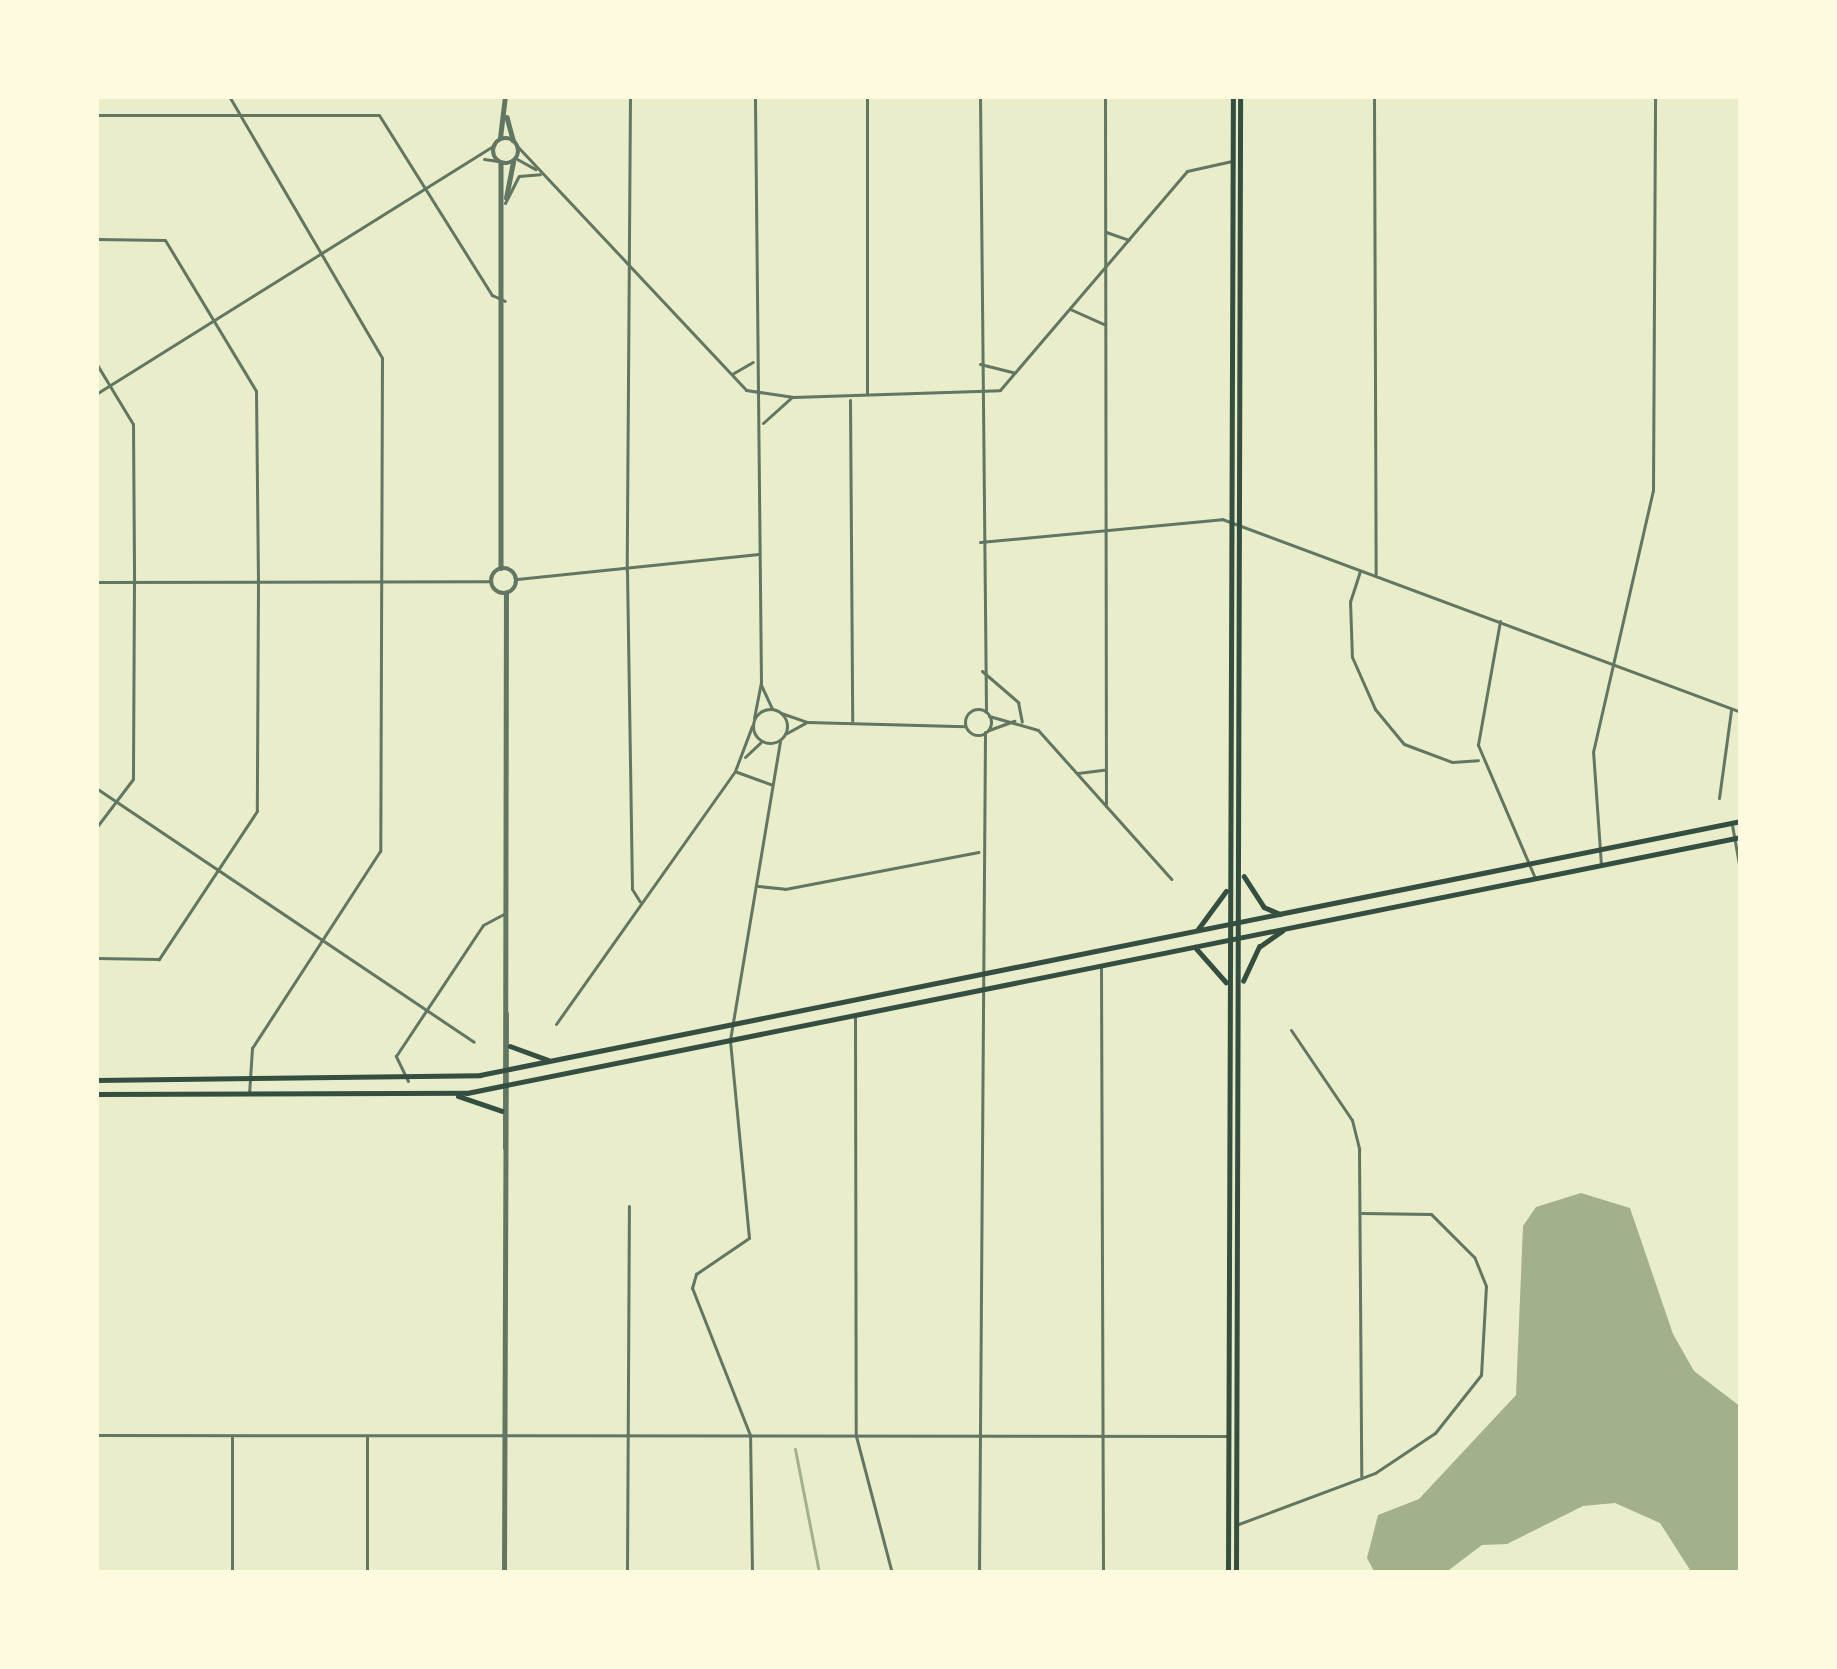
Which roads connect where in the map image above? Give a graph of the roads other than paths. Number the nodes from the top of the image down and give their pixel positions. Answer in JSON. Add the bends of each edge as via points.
{"nodes":[{"id":1,"x":229,"y":96,"type":"edge"},
{"id":2,"x":505,"y":96,"type":"edge"},
{"id":3,"x":629,"y":96,"type":"edge"},
{"id":4,"x":755,"y":96,"type":"edge"},
{"id":5,"x":867,"y":96,"type":"edge"},
{"id":6,"x":980,"y":96,"type":"edge"},
{"id":7,"x":1105,"y":96,"type":"edge"},
{"id":8,"x":1237,"y":96,"type":"edge"},
{"id":9,"x":1374,"y":96,"type":"edge"},
{"id":10,"x":1655,"y":96,"type":"edge"},
{"id":11,"x":505,"y":111,"type":"junction"},
{"id":12,"x":235,"y":114,"type":"junction"},
{"id":13,"x":96,"y":115,"type":"edge"},
{"id":14,"x":513,"y":140,"type":"junction"},
{"id":15,"x":497,"y":142,"type":"junction"},
{"id":16,"x":518,"y":147,"type":"junction"},
{"id":17,"x":482,"y":158,"type":"junction"},
{"id":18,"x":1236,"y":160,"type":"junction"},
{"id":19,"x":515,"y":161,"type":"junction"},
{"id":20,"x":499,"y":162,"type":"junction"},
{"id":21,"x":542,"y":174,"type":"junction"},
{"id":22,"x":427,"y":192,"type":"junction"},
{"id":23,"x":505,"y":203,"type":"junction"},
{"id":24,"x":1104,"y":230,"type":"junction"},
{"id":25,"x":96,"y":239,"type":"edge"},
{"id":26,"x":1129,"y":239,"type":"junction"},
{"id":27,"x":322,"y":255,"type":"junction"},
{"id":28,"x":1105,"y":266,"type":"junction"},
{"id":29,"x":628,"y":268,"type":"junction"},
{"id":30,"x":506,"y":301,"type":"junction"},
{"id":31,"x":1069,"y":309,"type":"junction"},
{"id":32,"x":217,"y":320,"type":"junction"},
{"id":33,"x":1105,"y":324,"type":"junction"},
{"id":34,"x":756,"y":359,"type":"junction"},
{"id":35,"x":979,"y":362,"type":"junction"},
{"id":36,"x":96,"y":363,"type":"edge"},
{"id":37,"x":1015,"y":373,"type":"junction"},
{"id":38,"x":730,"y":375,"type":"junction"},
{"id":39,"x":111,"y":385,"type":"junction"},
{"id":40,"x":96,"y":394,"type":"edge"},
{"id":41,"x":757,"y":394,"type":"junction"},
{"id":42,"x":979,"y":395,"type":"junction"},
{"id":43,"x":793,"y":397,"type":"junction"},
{"id":44,"x":868,"y":397,"type":"junction"},
{"id":45,"x":850,"y":398,"type":"junction"},
{"id":46,"x":761,"y":426,"type":"junction"},
{"id":47,"x":1232,"y":524,"type":"junction"},
{"id":48,"x":1240,"y":527,"type":"junction"},
{"id":49,"x":1103,"y":532,"type":"junction"},
{"id":50,"x":980,"y":542,"type":"junction"},
{"id":51,"x":759,"y":554,"type":"junction"},
{"id":52,"x":501,"y":568,"type":"junction"},
{"id":53,"x":1360,"y":570,"type":"junction"},
{"id":54,"x":627,"y":571,"type":"junction"},
{"id":55,"x":1376,"y":575,"type":"junction"},
{"id":56,"x":517,"y":579,"type":"junction"},
{"id":57,"x":491,"y":581,"type":"junction"},
{"id":58,"x":96,"y":582,"type":"edge"},
{"id":59,"x":134,"y":582,"type":"junction"},
{"id":60,"x":257,"y":583,"type":"junction"},
{"id":61,"x":379,"y":583,"type":"junction"},
{"id":62,"x":506,"y":593,"type":"junction"},
{"id":63,"x":1500,"y":620,"type":"junction"},
{"id":64,"x":1613,"y":662,"type":"junction"},
{"id":65,"x":981,"y":671,"type":"junction"},
{"id":66,"x":761,"y":683,"type":"junction"},
{"id":67,"x":981,"y":692,"type":"junction"},
{"id":68,"x":772,"y":709,"type":"junction"},
{"id":69,"x":1732,"y":709,"type":"junction"},
{"id":70,"x":969,"y":712,"type":"junction"},
{"id":71,"x":1741,"y":712,"type":"edge"},
{"id":72,"x":781,"y":713,"type":"junction"},
{"id":73,"x":988,"y":714,"type":"junction"},
{"id":74,"x":754,"y":718,"type":"junction"},
{"id":75,"x":852,"y":721,"type":"junction"},
{"id":76,"x":952,"y":721,"type":"junction"},
{"id":77,"x":807,"y":722,"type":"junction"},
{"id":78,"x":1019,"y":722,"type":"junction"},
{"id":79,"x":752,"y":726,"type":"junction"},
{"id":80,"x":965,"y":726,"type":"junction"},
{"id":81,"x":986,"y":731,"type":"junction"},
{"id":82,"x":972,"y":733,"type":"junction"},
{"id":83,"x":785,"y":734,"type":"junction"},
{"id":84,"x":780,"y":741,"type":"junction"},
{"id":85,"x":764,"y":743,"type":"junction"},
{"id":86,"x":981,"y":748,"type":"junction"},
{"id":87,"x":743,"y":758,"type":"junction"},
{"id":88,"x":774,"y":759,"type":"junction"},
{"id":89,"x":1480,"y":759,"type":"junction"},
{"id":90,"x":1105,"y":770,"type":"junction"},
{"id":91,"x":735,"y":771,"type":"junction"},
{"id":92,"x":1076,"y":773,"type":"junction"},
{"id":93,"x":774,"y":786,"type":"junction"},
{"id":94,"x":96,"y":788,"type":"edge"},
{"id":95,"x":1719,"y":798,"type":"dead end"},
{"id":96,"x":121,"y":804,"type":"junction"},
{"id":97,"x":1106,"y":806,"type":"junction"},
{"id":98,"x":1741,"y":821,"type":"edge"},
{"id":99,"x":1731,"y":823,"type":"junction"},
{"id":100,"x":96,"y":828,"type":"edge"},
{"id":101,"x":1737,"y":837,"type":"edge"},
{"id":102,"x":1599,"y":849,"type":"junction"},
{"id":103,"x":980,"y":852,"type":"junction"},
{"id":104,"x":1530,"y":864,"type":"junction"},
{"id":105,"x":1601,"y":865,"type":"junction"},
{"id":106,"x":1241,"y":871,"type":"junction"},
{"id":107,"x":218,"y":874,"type":"junction"},
{"id":108,"x":1741,"y":874,"type":"edge"},
{"id":109,"x":1535,"y":878,"type":"junction"},
{"id":110,"x":1171,"y":879,"type":"dead end"},
{"id":111,"x":757,"y":886,"type":"junction"},
{"id":112,"x":1228,"y":888,"type":"junction"},
{"id":113,"x":640,"y":902,"type":"junction"},
{"id":114,"x":506,"y":914,"type":"junction"},
{"id":115,"x":1282,"y":915,"type":"junction"},
{"id":116,"x":1242,"y":923,"type":"junction"},
{"id":117,"x":1228,"y":926,"type":"junction"},
{"id":118,"x":1288,"y":928,"type":"junction"},
{"id":119,"x":1193,"y":933,"type":"junction"},
{"id":120,"x":1242,"y":936,"type":"junction"},
{"id":121,"x":1228,"y":938,"type":"junction"},
{"id":122,"x":320,"y":941,"type":"junction"},
{"id":123,"x":1192,"y":946,"type":"junction"},
{"id":124,"x":96,"y":958,"type":"edge"},
{"id":125,"x":1101,"y":965,"type":"junction"},
{"id":126,"x":981,"y":976,"type":"junction"},
{"id":127,"x":1228,"y":987,"type":"junction"},
{"id":128,"x":1241,"y":989,"type":"junction"},
{"id":129,"x":981,"y":990,"type":"junction"},
{"id":130,"x":427,"y":1010,"type":"junction"},
{"id":131,"x":506,"y":1014,"type":"junction"},
{"id":132,"x":855,"y":1014,"type":"junction"},
{"id":133,"x":556,"y":1024,"type":"dead end"},
{"id":134,"x":736,"y":1024,"type":"junction"},
{"id":135,"x":1291,"y":1030,"type":"dead end"},
{"id":136,"x":730,"y":1040,"type":"junction"},
{"id":137,"x":474,"y":1042,"type":"dead end"},
{"id":138,"x":510,"y":1046,"type":"junction"},
{"id":139,"x":552,"y":1061,"type":"junction"},
{"id":140,"x":510,"y":1069,"type":"junction"},
{"id":141,"x":501,"y":1071,"type":"junction"},
{"id":142,"x":96,"y":1081,"type":"edge"},
{"id":143,"x":248,"y":1081,"type":"junction"},
{"id":144,"x":408,"y":1081,"type":"junction"},
{"id":145,"x":506,"y":1083,"type":"junction"},
{"id":146,"x":96,"y":1094,"type":"edge"},
{"id":147,"x":249,"y":1094,"type":"junction"},
{"id":148,"x":453,"y":1094,"type":"junction"},
{"id":149,"x":502,"y":1112,"type":"junction"},
{"id":150,"x":505,"y":1148,"type":"junction"},
{"id":151,"x":628,"y":1206,"type":"dead end"},
{"id":152,"x":1362,"y":1213,"type":"junction"},
{"id":153,"x":96,"y":1435,"type":"edge"},
{"id":154,"x":367,"y":1435,"type":"junction"},
{"id":155,"x":505,"y":1435,"type":"junction"},
{"id":156,"x":628,"y":1435,"type":"junction"},
{"id":157,"x":232,"y":1436,"type":"junction"},
{"id":158,"x":750,"y":1436,"type":"junction"},
{"id":159,"x":856,"y":1436,"type":"junction"},
{"id":160,"x":980,"y":1436,"type":"junction"},
{"id":161,"x":1103,"y":1436,"type":"junction"},
{"id":162,"x":1228,"y":1436,"type":"junction"},
{"id":163,"x":1237,"y":1436,"type":"junction"},
{"id":164,"x":1361,"y":1479,"type":"junction"},
{"id":165,"x":1232,"y":1525,"type":"junction"},
{"id":166,"x":232,"y":1573,"type":"edge"},
{"id":167,"x":367,"y":1573,"type":"edge"},
{"id":168,"x":504,"y":1573,"type":"edge"},
{"id":169,"x":627,"y":1573,"type":"edge"},
{"id":170,"x":752,"y":1573,"type":"edge"},
{"id":171,"x":892,"y":1573,"type":"edge"},
{"id":172,"x":979,"y":1573,"type":"edge"},
{"id":173,"x":1103,"y":1573,"type":"edge"},
{"id":174,"x":1232,"y":1573,"type":"edge"}],
"edges":[{"from":1,"to":12,"type":"street"},
{"from":2,"to":11,"type":"street"},
{"from":3,"to":29,"type":"street"},
{"from":4,"to":34,"type":"street"},
{"from":5,"to":44,"type":"street"},
{"from":6,"to":35,"type":"street"},
{"from":7,"to":24,"type":"street"},
{"from":8,"to":18,"type":"main road"},
{"from":9,"to":55,"type":"street"},
{"from":10,"to":64,"type":"street","via":[[1653,491]]},
{"from":11,"to":14,"type":"street"},
{"from":11,"to":15,"type":"street"},
{"from":12,"to":13,"type":"street"},
{"from":12,"to":22,"type":"street","via":[[379,116]]},
{"from":12,"to":27,"type":"street"},
{"from":14,"to":15,"type":"street"},
{"from":14,"to":16,"type":"street"},
{"from":15,"to":17,"type":"street"},
{"from":15,"to":20,"type":"street"},
{"from":16,"to":19,"type":"street"},
{"from":16,"to":21,"type":"street"},
{"from":17,"to":20,"type":"street"},
{"from":17,"to":22,"type":"street"},
{"from":18,"to":26,"type":"street","via":[[1193,166]]},
{"from":18,"to":47,"type":"main road"},
{"from":18,"to":48,"type":"main road"},
{"from":19,"to":20,"type":"street"},
{"from":19,"to":21,"type":"street"},
{"from":19,"to":23,"type":"street"},
{"from":20,"to":23,"type":"street"},
{"from":21,"to":23,"type":"street","via":[[520,176]]},
{"from":21,"to":29,"type":"street"},
{"from":22,"to":27,"type":"street"},
{"from":22,"to":30,"type":"street","via":[[492,296]]},
{"from":23,"to":30,"type":"street"},
{"from":24,"to":26,"type":"street"},
{"from":24,"to":28,"type":"street"},
{"from":25,"to":32,"type":"street","via":[[165,240]]},
{"from":26,"to":28,"type":"street"},
{"from":27,"to":32,"type":"street"},
{"from":27,"to":61,"type":"street","via":[[382,358]]},
{"from":28,"to":31,"type":"street"},
{"from":28,"to":33,"type":"street"},
{"from":29,"to":38,"type":"street"},
{"from":29,"to":54,"type":"street"},
{"from":30,"to":52,"type":"street"},
{"from":31,"to":33,"type":"street"},
{"from":31,"to":37,"type":"street"},
{"from":32,"to":39,"type":"street"},
{"from":32,"to":60,"type":"street","via":[[256,392]]},
{"from":33,"to":49,"type":"street"},
{"from":34,"to":38,"type":"street"},
{"from":34,"to":41,"type":"street"},
{"from":35,"to":37,"type":"street","via":[[989,372]]},
{"from":35,"to":42,"type":"street"},
{"from":36,"to":39,"type":"street"},
{"from":37,"to":42,"type":"street","via":[[1000,390]]},
{"from":38,"to":41,"type":"street"},
{"from":39,"to":40,"type":"street"},
{"from":39,"to":59,"type":"street","via":[[133,424]]},
{"from":41,"to":43,"type":"street"},
{"from":41,"to":46,"type":"street"},
{"from":42,"to":44,"type":"street"},
{"from":42,"to":50,"type":"street"},
{"from":43,"to":45,"type":"street"},
{"from":43,"to":46,"type":"street"},
{"from":44,"to":45,"type":"street"},
{"from":45,"to":75,"type":"street"},
{"from":46,"to":51,"type":"street"},
{"from":47,"to":48,"type":"street"},
{"from":47,"to":49,"type":"street"},
{"from":47,"to":112,"type":"main road"},
{"from":48,"to":53,"type":"street"},
{"from":48,"to":106,"type":"main road"},
{"from":49,"to":50,"type":"street"},
{"from":49,"to":90,"type":"street"},
{"from":50,"to":65,"type":"street"},
{"from":51,"to":54,"type":"street"},
{"from":51,"to":66,"type":"street"},
{"from":52,"to":56,"type":"street"},
{"from":52,"to":57,"type":"street"},
{"from":53,"to":55,"type":"street"},
{"from":53,"to":89,"type":"street","via":[[1350,601],[1352,657],[1375,709],[1404,744],[1452,762]]},
{"from":54,"to":56,"type":"street"},
{"from":54,"to":113,"type":"street","via":[[632,890]]},
{"from":55,"to":63,"type":"street"},
{"from":56,"to":62,"type":"street"},
{"from":57,"to":61,"type":"street"},
{"from":57,"to":62,"type":"street"},
{"from":58,"to":59,"type":"street"},
{"from":59,"to":60,"type":"street"},
{"from":59,"to":96,"type":"street","via":[[133,779]]},
{"from":60,"to":61,"type":"street"},
{"from":60,"to":107,"type":"street","via":[[256,811]]},
{"from":61,"to":122,"type":"street","via":[[380,851]]},
{"from":62,"to":114,"type":"street"},
{"from":63,"to":64,"type":"street"},
{"from":63,"to":89,"type":"street","via":[[1478,714]]},
{"from":64,"to":69,"type":"street"},
{"from":64,"to":102,"type":"street","via":[[1593,752]]},
{"from":65,"to":67,"type":"street"},
{"from":65,"to":78,"type":"street","via":[[1018,702]]},
{"from":66,"to":68,"type":"street"},
{"from":66,"to":74,"type":"street"},
{"from":67,"to":70,"type":"street"},
{"from":67,"to":73,"type":"street"},
{"from":68,"to":72,"type":"street"},
{"from":68,"to":74,"type":"street"},
{"from":69,"to":71,"type":"street"},
{"from":69,"to":95,"type":"street"},
{"from":70,"to":73,"type":"street"},
{"from":70,"to":76,"type":"street"},
{"from":70,"to":80,"type":"street"},
{"from":72,"to":77,"type":"street"},
{"from":72,"to":83,"type":"street"},
{"from":73,"to":78,"type":"street"},
{"from":73,"to":81,"type":"street"},
{"from":74,"to":79,"type":"street"},
{"from":75,"to":76,"type":"street"},
{"from":75,"to":77,"type":"street"},
{"from":76,"to":80,"type":"street"},
{"from":77,"to":83,"type":"street"},
{"from":78,"to":81,"type":"street"},
{"from":78,"to":92,"type":"street"},
{"from":79,"to":85,"type":"street"},
{"from":79,"to":87,"type":"street"},
{"from":80,"to":82,"type":"street"},
{"from":81,"to":82,"type":"street"},
{"from":81,"to":86,"type":"street"},
{"from":82,"to":86,"type":"street"},
{"from":83,"to":84,"type":"street"},
{"from":84,"to":85,"type":"street"},
{"from":84,"to":88,"type":"street"},
{"from":85,"to":87,"type":"street"},
{"from":85,"to":88,"type":"street"},
{"from":86,"to":103,"type":"street"},
{"from":87,"to":91,"type":"street"},
{"from":88,"to":93,"type":"street"},
{"from":89,"to":104,"type":"street"},
{"from":90,"to":92,"type":"street"},
{"from":90,"to":97,"type":"street"},
{"from":91,"to":93,"type":"street"},
{"from":91,"to":113,"type":"street"},
{"from":92,"to":97,"type":"street"},
{"from":93,"to":111,"type":"street"},
{"from":94,"to":96,"type":"street"},
{"from":96,"to":100,"type":"street"},
{"from":96,"to":107,"type":"street"},
{"from":97,"to":110,"type":"street"},
{"from":98,"to":99,"type":"main road"},
{"from":99,"to":101,"type":"street"},
{"from":99,"to":102,"type":"main road"},
{"from":101,"to":105,"type":"main road"},
{"from":101,"to":108,"type":"street"},
{"from":102,"to":104,"type":"main road"},
{"from":102,"to":105,"type":"street"},
{"from":103,"to":111,"type":"street","via":[[785,889]]},
{"from":103,"to":126,"type":"street"},
{"from":104,"to":109,"type":"street"},
{"from":104,"to":115,"type":"main road"},
{"from":105,"to":109,"type":"main road"},
{"from":106,"to":115,"type":"main road","via":[[1264,907]]},
{"from":106,"to":116,"type":"main road"},
{"from":107,"to":122,"type":"street"},
{"from":107,"to":124,"type":"street","via":[[159,959]]},
{"from":109,"to":118,"type":"main road"},
{"from":111,"to":134,"type":"street"},
{"from":112,"to":117,"type":"main road"},
{"from":112,"to":119,"type":"main road"},
{"from":113,"to":133,"type":"street"},
{"from":114,"to":130,"type":"street","via":[[483,925]]},
{"from":114,"to":131,"type":"street"},
{"from":115,"to":116,"type":"main road"},
{"from":116,"to":117,"type":"main road"},
{"from":116,"to":120,"type":"main road"},
{"from":117,"to":119,"type":"main road"},
{"from":117,"to":121,"type":"main road"},
{"from":118,"to":120,"type":"main road"},
{"from":118,"to":128,"type":"main road","via":[[1254,953]]},
{"from":119,"to":126,"type":"main road"},
{"from":120,"to":121,"type":"main road"},
{"from":120,"to":128,"type":"main road"},
{"from":121,"to":123,"type":"main road"},
{"from":121,"to":127,"type":"main road"},
{"from":122,"to":130,"type":"street"},
{"from":122,"to":143,"type":"street","via":[[252,1048]]},
{"from":123,"to":125,"type":"main road"},
{"from":123,"to":127,"type":"main road","via":[[1210,955]]},
{"from":125,"to":129,"type":"main road"},
{"from":125,"to":161,"type":"street"},
{"from":126,"to":129,"type":"street"},
{"from":126,"to":134,"type":"main road"},
{"from":127,"to":162,"type":"main road"},
{"from":128,"to":163,"type":"main road"},
{"from":129,"to":132,"type":"main road"},
{"from":129,"to":160,"type":"street"},
{"from":130,"to":137,"type":"street"},
{"from":130,"to":144,"type":"street","via":[[396,1056]]},
{"from":131,"to":138,"type":"street"},
{"from":131,"to":141,"type":"street"},
{"from":132,"to":136,"type":"main road"},
{"from":132,"to":159,"type":"street"},
{"from":134,"to":136,"type":"street"},
{"from":134,"to":139,"type":"main road"},
{"from":135,"to":152,"type":"street","via":[[1352,1120]]},
{"from":136,"to":145,"type":"main road"},
{"from":136,"to":158,"type":"street","via":[[749,1238],[692,1281]]},
{"from":138,"to":139,"type":"main road"},
{"from":138,"to":140,"type":"street"},
{"from":139,"to":140,"type":"main road"},
{"from":140,"to":141,"type":"main road"},
{"from":140,"to":145,"type":"street"},
{"from":141,"to":144,"type":"main road"},
{"from":141,"to":145,"type":"street"},
{"from":142,"to":143,"type":"main road"},
{"from":143,"to":144,"type":"main road"},
{"from":143,"to":147,"type":"street"},
{"from":145,"to":148,"type":"main road"},
{"from":145,"to":149,"type":"street"},
{"from":145,"to":150,"type":"street"},
{"from":146,"to":147,"type":"main road"},
{"from":147,"to":148,"type":"main road"},
{"from":148,"to":149,"type":"main road","via":[[489,1100]]},
{"from":149,"to":150,"type":"street"},
{"from":150,"to":155,"type":"street"},
{"from":151,"to":156,"type":"street"},
{"from":152,"to":164,"type":"street"},
{"from":152,"to":164,"type":"street","via":[[1431,1214],[1474,1257],[1486,1286],[1480,1375],[1469,1397],[1435,1433]]},
{"from":153,"to":157,"type":"street"},
{"from":154,"to":155,"type":"street"},
{"from":154,"to":157,"type":"street"},
{"from":154,"to":167,"type":"street"},
{"from":155,"to":156,"type":"street"},
{"from":155,"to":168,"type":"street"},
{"from":156,"to":158,"type":"street"},
{"from":156,"to":169,"type":"street"},
{"from":157,"to":166,"type":"street"},
{"from":158,"to":159,"type":"street"},
{"from":158,"to":170,"type":"street"},
{"from":159,"to":160,"type":"street"},
{"from":159,"to":171,"type":"street"},
{"from":160,"to":161,"type":"street"},
{"from":160,"to":172,"type":"street"},
{"from":161,"to":162,"type":"street"},
{"from":161,"to":173,"type":"street"},
{"from":162,"to":163,"type":"street"},
{"from":162,"to":165,"type":"main road"},
{"from":163,"to":165,"type":"main road"},
{"from":164,"to":165,"type":"street"},
{"from":165,"to":174,"type":"main road"}]}
